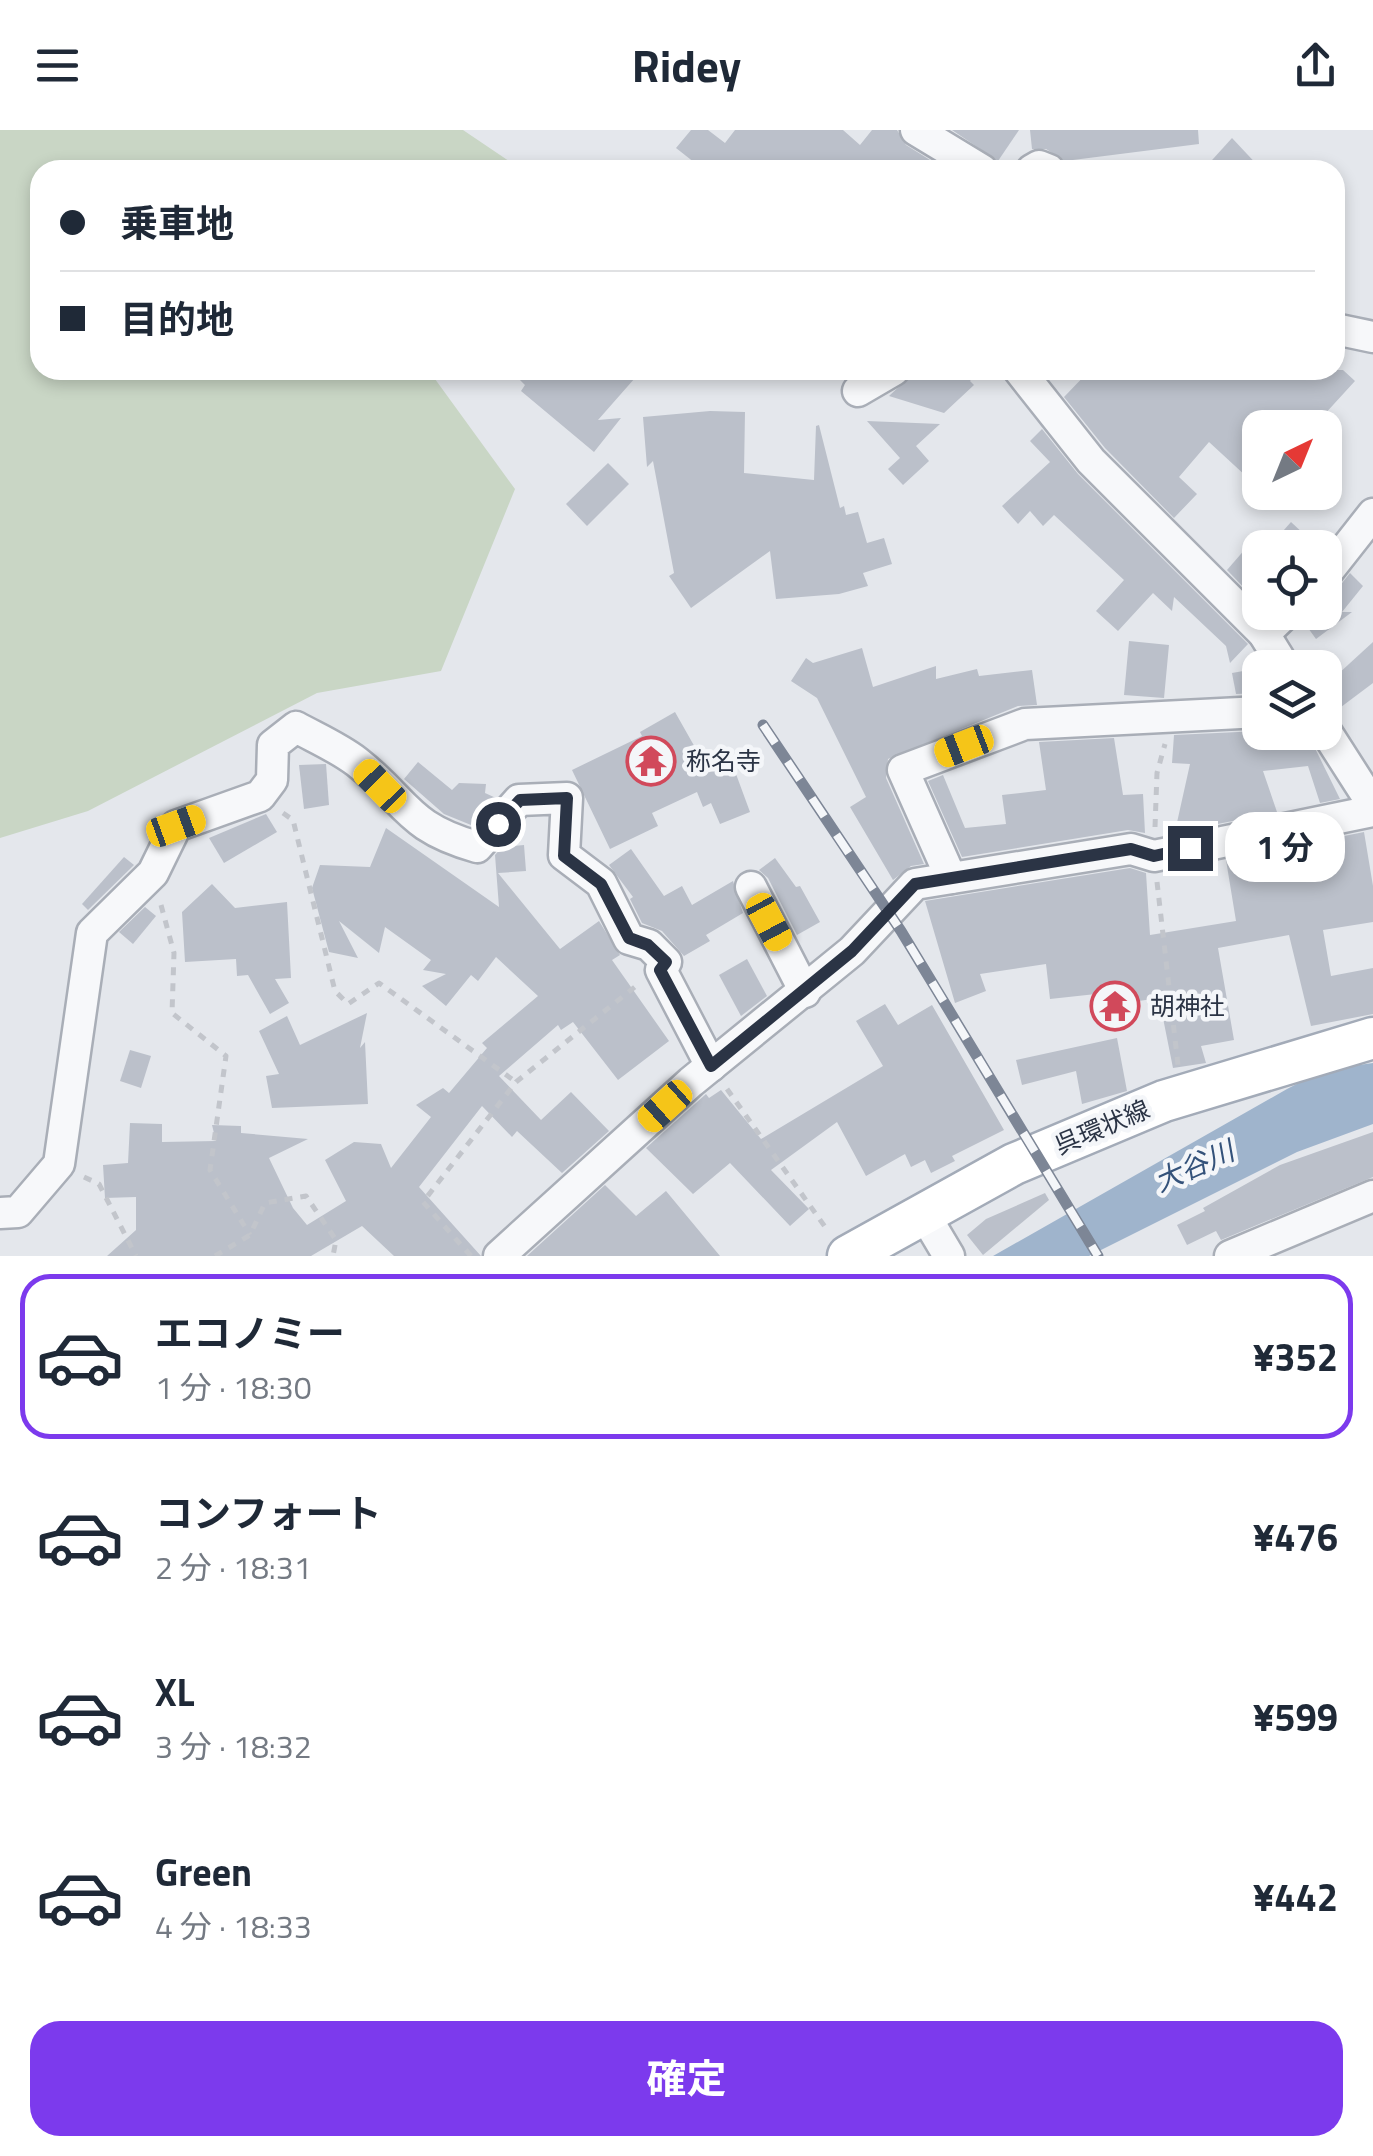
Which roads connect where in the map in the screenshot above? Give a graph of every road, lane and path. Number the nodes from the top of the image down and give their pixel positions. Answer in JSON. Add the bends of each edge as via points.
{"nodes":[{"id":1,"x":916,"y":130,"type":"edge"},
{"id":2,"x":966,"y":160,"type":"edge"},
{"id":3,"x":1345,"y":331,"type":"edge"},
{"id":4,"x":1373,"y":337,"type":"edge"},
{"id":5,"x":877,"y":380,"type":"edge"},
{"id":6,"x":1027,"y":380,"type":"edge"},
{"id":7,"x":858,"y":391,"type":"dead end"},
{"id":8,"x":1373,"y":514,"type":"edge"},
{"id":9,"x":1342,"y":553,"type":"edge"},
{"id":10,"x":1268,"y":630,"type":"edge"},
{"id":11,"x":1264,"y":634,"type":"junction"},
{"id":12,"x":1274,"y":650,"type":"edge"},
{"id":13,"x":1242,"y":713,"type":"edge"},
{"id":14,"x":1172,"y":717,"type":"junction"},
{"id":15,"x":1337,"y":750,"type":"edge"},
{"id":16,"x":260,"y":796,"type":"junction"},
{"id":17,"x":1373,"y":808,"type":"edge"},
{"id":18,"x":1154,"y":856,"type":"junction"},
{"id":19,"x":153,"y":873,"type":"junction"},
{"id":20,"x":950,"y":878,"type":"junction"},
{"id":21,"x":750,"y":887,"type":"dead end"},
{"id":22,"x":666,"y":962,"type":"junction"},
{"id":23,"x":805,"y":992,"type":"junction"},
{"id":24,"x":1373,"y":1038,"type":"edge"},
{"id":25,"x":711,"y":1066,"type":"junction"},
{"id":26,"x":516,"y":1082,"type":"junction"},
{"id":27,"x":1182,"y":1096,"type":"junction"},
{"id":28,"x":59,"y":1164,"type":"junction"},
{"id":29,"x":1373,"y":1196,"type":"edge"},
{"id":30,"x":0,"y":1213,"type":"edge"},
{"id":31,"x":924,"y":1214,"type":"junction"},
{"id":32,"x":250,"y":1235,"type":"junction"},
{"id":33,"x":842,"y":1248,"type":"edge"},
{"id":34,"x":136,"y":1256,"type":"edge"},
{"id":35,"x":216,"y":1256,"type":"edge"},
{"id":36,"x":333,"y":1256,"type":"edge"},
{"id":37,"x":471,"y":1256,"type":"edge"},
{"id":38,"x":499,"y":1256,"type":"edge"},
{"id":39,"x":950,"y":1256,"type":"edge"},
{"id":40,"x":1230,"y":1256,"type":"edge"}],
"edges":[{"from":1,"to":2,"type":"street"},
{"from":3,"to":4,"type":"street"},
{"from":5,"to":7,"type":"street"},
{"from":6,"to":11,"type":"street","via":[[1091,461]]},
{"from":8,"to":9,"type":"street"},
{"from":10,"to":11,"type":"street"},
{"from":11,"to":12,"type":"street"},
{"from":13,"to":14,"type":"street"},
{"from":14,"to":18,"type":"path","via":[[1157,773]]},
{"from":14,"to":20,"type":"street","via":[[1025,724],[904,770]]},
{"from":15,"to":17,"type":"street"},
{"from":16,"to":19,"type":"street","via":[[176,826]]},
{"from":16,"to":22,"type":"street","via":[[272,780],[273,745],[296,726],[357,762],[437,836],[477,847],[520,800],[567,798],[564,856],[601,884],[629,938]]},
{"from":16,"to":26,"type":"path","via":[[293,820],[335,992],[348,1004],[379,984]]},
{"from":17,"to":18,"type":"street"},
{"from":18,"to":20,"type":"street","via":[[1131,849]]},
{"from":18,"to":27,"type":"path"},
{"from":19,"to":28,"type":"street","via":[[92,932]]},
{"from":19,"to":32,"type":"path","via":[[174,953],[172,1013],[226,1056],[210,1170]]},
{"from":20,"to":23,"type":"street","via":[[915,884]]},
{"from":21,"to":23,"type":"street"},
{"from":22,"to":25,"type":"street","via":[[660,970]]},
{"from":22,"to":26,"type":"path"},
{"from":23,"to":25,"type":"street"},
{"from":24,"to":27,"type":"main road","name":"呉環状線"},
{"from":25,"to":33,"type":"path"},
{"from":25,"to":38,"type":"street"},
{"from":26,"to":37,"type":"path","via":[[422,1202]]},
{"from":27,"to":31,"type":"main road","name":"呉環状線","via":[[1014,1164]]},
{"from":28,"to":30,"type":"street","via":[[18,1212]]},
{"from":28,"to":34,"type":"path","via":[[98,1184]]},
{"from":29,"to":40,"type":"street"},
{"from":31,"to":33,"type":"main road","name":"呉環状線"},
{"from":31,"to":39,"type":"street"},
{"from":32,"to":35,"type":"path"},
{"from":32,"to":36,"type":"path","via":[[265,1202],[306,1196],[336,1240]]}]}
